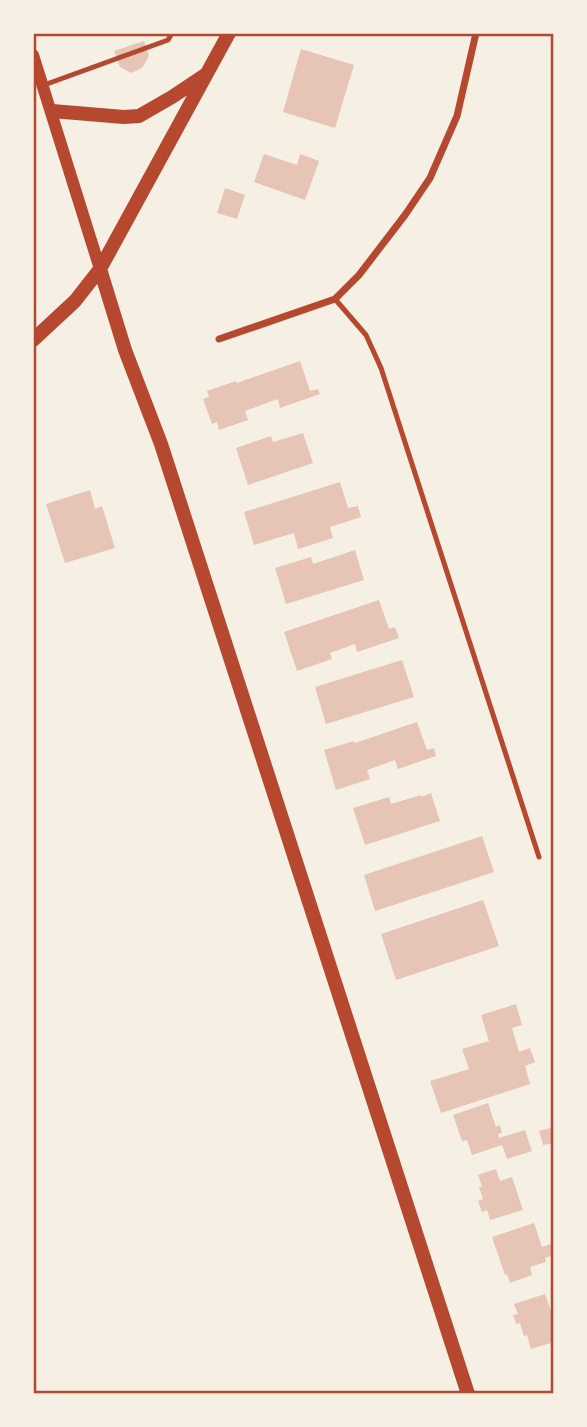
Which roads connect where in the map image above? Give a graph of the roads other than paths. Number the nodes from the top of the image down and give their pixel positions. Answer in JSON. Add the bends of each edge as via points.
{"nodes":[{"id":1,"x":172,"y":33,"type":"edge"},
{"id":2,"x":475,"y":33,"type":"edge"},
{"id":3,"x":227,"y":34,"type":"edge"},
{"id":4,"x":33,"y":55,"type":"edge"},
{"id":5,"x":209,"y":72,"type":"junction"},
{"id":6,"x":44,"y":85,"type":"junction"},
{"id":7,"x":52,"y":111,"type":"junction"},
{"id":8,"x":100,"y":269,"type":"junction"},
{"id":9,"x":335,"y":299,"type":"junction"},
{"id":10,"x":33,"y":340,"type":"edge"},
{"id":11,"x":219,"y":340,"type":"dead end"},
{"id":12,"x":539,"y":857,"type":"dead end"},
{"id":13,"x":468,"y":1394,"type":"edge"}],
"edges":[{"from":1,"to":6,"type":"lane","via":[[169,40]]},
{"from":2,"to":9,"type":"street","via":[[457,116],[430,178],[359,275]]},
{"from":3,"to":5,"type":"main road"},
{"from":4,"to":6,"type":"street"},
{"from":5,"to":7,"type":"main road","via":[[139,116]]},
{"from":5,"to":8,"type":"main road"},
{"from":6,"to":7,"type":"street"},
{"from":7,"to":8,"type":"street"},
{"from":8,"to":10,"type":"main road","via":[[75,301]]},
{"from":8,"to":13,"type":"main road","via":[[161,444]]},
{"from":9,"to":11,"type":"street"},
{"from":9,"to":12,"type":"lane","via":[[366,335],[382,369]]}]}
